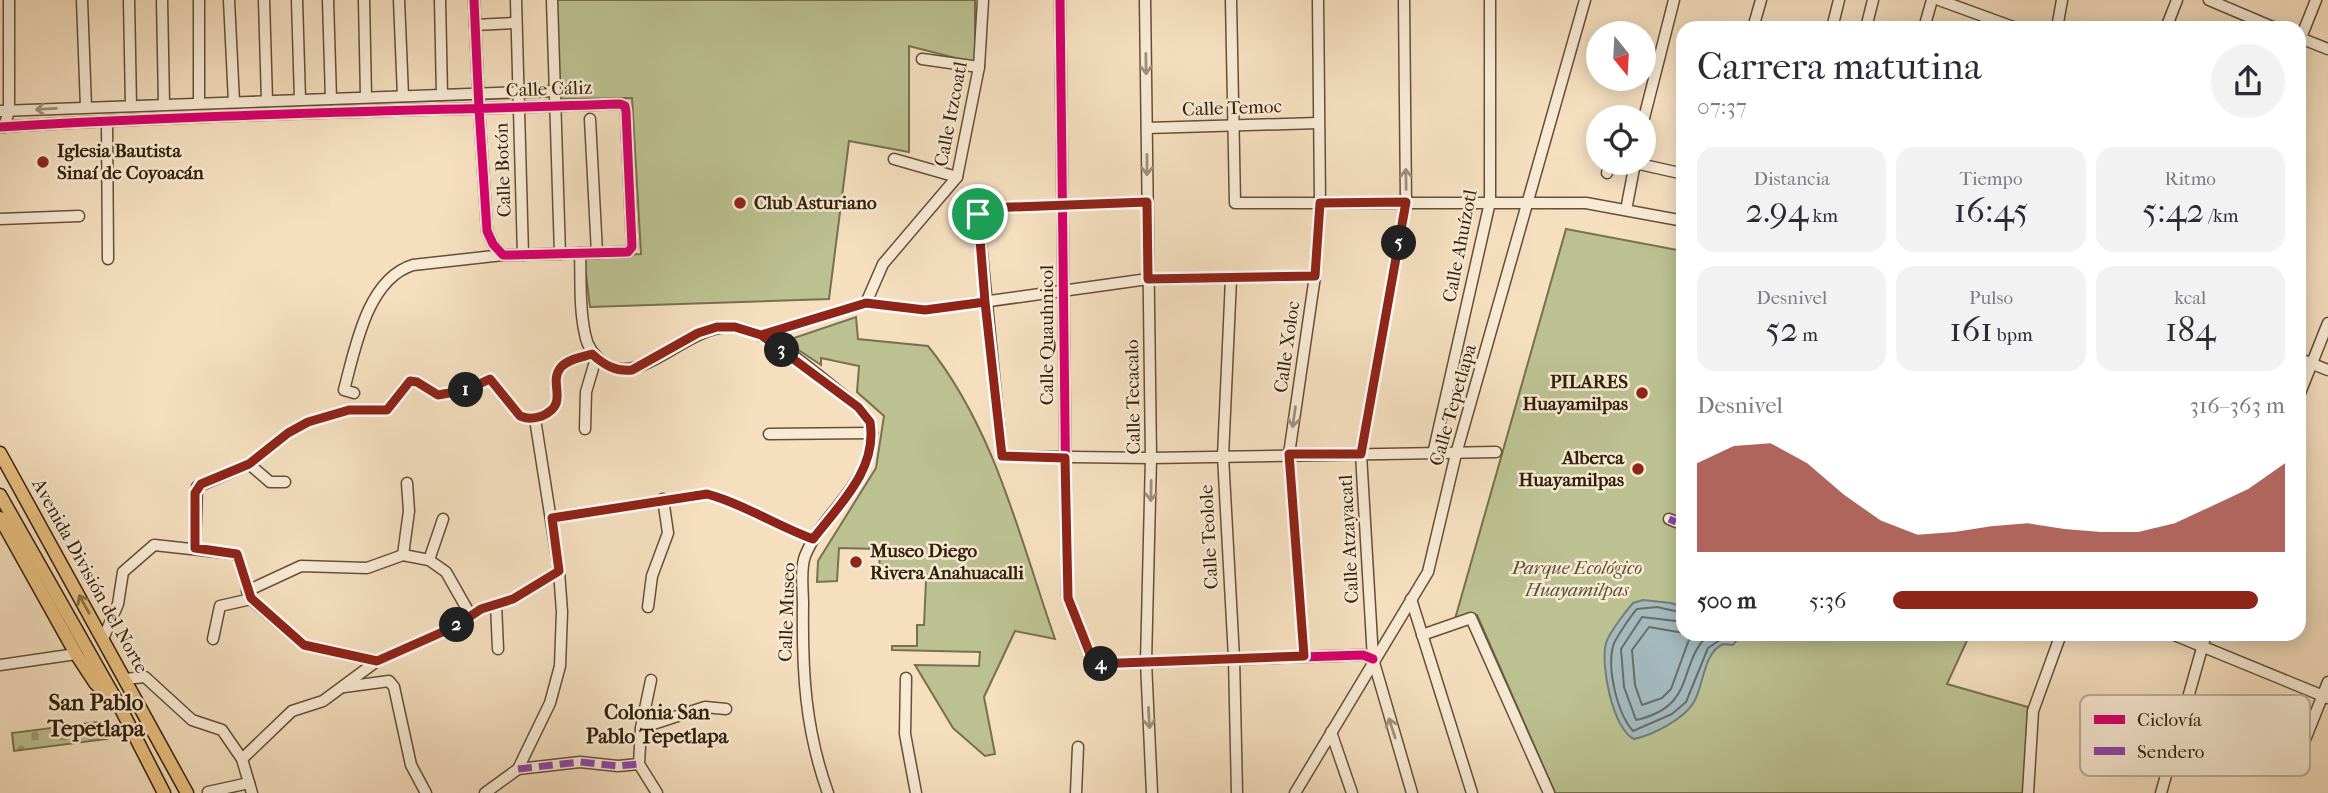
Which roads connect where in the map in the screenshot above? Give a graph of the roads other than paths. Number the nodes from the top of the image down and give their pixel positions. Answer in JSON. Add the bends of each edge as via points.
{"nodes":[{"id":1,"x":9,"y":0,"type":"edge"},
{"id":2,"x":82,"y":0,"type":"edge"},
{"id":3,"x":129,"y":0,"type":"edge"},
{"id":4,"x":162,"y":0,"type":"edge"},
{"id":5,"x":199,"y":0,"type":"edge"},
{"id":6,"x":229,"y":0,"type":"edge"},
{"id":7,"x":264,"y":0,"type":"edge"},
{"id":8,"x":298,"y":0,"type":"edge"},
{"id":9,"x":328,"y":0,"type":"edge"},
{"id":10,"x":364,"y":0,"type":"edge"},
{"id":11,"x":399,"y":0,"type":"edge"},
{"id":12,"x":440,"y":0,"type":"edge"},
{"id":13,"x":474,"y":0,"type":"edge"},
{"id":14,"x":516,"y":0,"type":"edge"},
{"id":15,"x":552,"y":0,"type":"edge"},
{"id":16,"x":983,"y":0,"type":"edge"},
{"id":17,"x":1060,"y":0,"type":"edge"},
{"id":18,"x":1145,"y":0,"type":"edge"},
{"id":19,"x":1231,"y":0,"type":"edge"},
{"id":20,"x":1318,"y":0,"type":"edge"},
{"id":21,"x":1404,"y":0,"type":"edge"},
{"id":22,"x":1490,"y":0,"type":"edge"},
{"id":23,"x":1585,"y":0,"type":"edge"},
{"id":24,"x":1674,"y":0,"type":"edge"},
{"id":25,"x":1760,"y":0,"type":"edge"},
{"id":26,"x":1839,"y":0,"type":"edge"},
{"id":27,"x":1873,"y":0,"type":"edge"},
{"id":28,"x":1932,"y":0,"type":"edge"},
{"id":29,"x":1939,"y":0,"type":"edge"},
{"id":30,"x":1974,"y":0,"type":"edge"},
{"id":31,"x":2062,"y":0,"type":"edge"},
{"id":32,"x":2177,"y":0,"type":"edge"},
{"id":33,"x":2209,"y":0,"type":"edge"},
{"id":34,"x":2316,"y":0,"type":"edge"},
{"id":35,"x":1972,"y":12,"type":"junction"},
{"id":36,"x":1755,"y":21,"type":"edge"},
{"id":37,"x":1834,"y":21,"type":"edge"},
{"id":38,"x":1868,"y":21,"type":"edge"},
{"id":39,"x":1926,"y":21,"type":"edge"},
{"id":40,"x":1997,"y":21,"type":"edge"},
{"id":41,"x":2058,"y":21,"type":"edge"},
{"id":42,"x":2169,"y":21,"type":"edge"},
{"id":43,"x":2259,"y":21,"type":"edge"},
{"id":44,"x":515,"y":23,"type":"junction"},
{"id":45,"x":475,"y":24,"type":"junction"},
{"id":46,"x":2306,"y":24,"type":"edge"},
{"id":47,"x":2306,"y":41,"type":"edge"},
{"id":48,"x":2328,"y":49,"type":"edge"},
{"id":49,"x":922,"y":60,"type":"dead end"},
{"id":50,"x":979,"y":67,"type":"junction"},
{"id":51,"x":555,"y":91,"type":"junction"},
{"id":52,"x":516,"y":92,"type":"junction"},
{"id":53,"x":476,"y":93,"type":"junction"},
{"id":54,"x":442,"y":94,"type":"junction"},
{"id":55,"x":403,"y":96,"type":"junction"},
{"id":56,"x":366,"y":97,"type":"junction"},
{"id":57,"x":348,"y":98,"type":"junction"},
{"id":58,"x":331,"y":99,"type":"junction"},
{"id":59,"x":300,"y":100,"type":"junction"},
{"id":60,"x":267,"y":101,"type":"junction"},
{"id":61,"x":234,"y":102,"type":"junction"},
{"id":62,"x":199,"y":103,"type":"junction"},
{"id":63,"x":212,"y":103,"type":"junction"},
{"id":64,"x":164,"y":104,"type":"junction"},
{"id":65,"x":1647,"y":105,"type":"edge"},
{"id":66,"x":135,"y":106,"type":"junction"},
{"id":67,"x":555,"y":106,"type":"junction"},
{"id":68,"x":86,"y":107,"type":"junction"},
{"id":69,"x":519,"y":107,"type":"junction"},
{"id":70,"x":479,"y":109,"type":"junction"},
{"id":71,"x":4,"y":111,"type":"edge"},
{"id":72,"x":348,"y":114,"type":"junction"},
{"id":73,"x":212,"y":118,"type":"junction"},
{"id":74,"x":590,"y":119,"type":"dead end"},
{"id":75,"x":138,"y":121,"type":"junction"},
{"id":76,"x":107,"y":122,"type":"junction"},
{"id":77,"x":1318,"y":123,"type":"junction"},
{"id":78,"x":1234,"y":126,"type":"junction"},
{"id":79,"x":2,"y":127,"type":"edge"},
{"id":80,"x":1147,"y":128,"type":"junction"},
{"id":81,"x":894,"y":159,"type":"dead end"},
{"id":82,"x":1656,"y":168,"type":"edge"},
{"id":83,"x":1676,"y":172,"type":"edge"},
{"id":84,"x":1633,"y":175,"type":"edge"},
{"id":85,"x":957,"y":177,"type":"junction"},
{"id":86,"x":1528,"y":201,"type":"junction"},
{"id":87,"x":1147,"y":202,"type":"junction"},
{"id":88,"x":1406,"y":202,"type":"junction"},
{"id":89,"x":1490,"y":202,"type":"junction"},
{"id":90,"x":1320,"y":203,"type":"junction"},
{"id":91,"x":1062,"y":205,"type":"junction"},
{"id":92,"x":1626,"y":210,"type":"junction"},
{"id":93,"x":79,"y":216,"type":"dead end"},
{"id":94,"x":0,"y":219,"type":"edge"},
{"id":95,"x":1676,"y":219,"type":"edge"},
{"id":96,"x":580,"y":253,"type":"junction"},
{"id":97,"x":597,"y":253,"type":"junction"},
{"id":98,"x":560,"y":254,"type":"junction"},
{"id":99,"x":503,"y":255,"type":"junction"},
{"id":100,"x":523,"y":255,"type":"junction"},
{"id":101,"x":108,"y":258,"type":"dead end"},
{"id":102,"x":1315,"y":276,"type":"junction"},
{"id":103,"x":1148,"y":279,"type":"junction"},
{"id":104,"x":1231,"y":279,"type":"junction"},
{"id":105,"x":1064,"y":291,"type":"junction"},
{"id":106,"x":985,"y":302,"type":"junction"},
{"id":107,"x":866,"y":303,"type":"junction"},
{"id":108,"x":2328,"y":323,"type":"edge"},
{"id":109,"x":761,"y":335,"type":"junction"},
{"id":110,"x":594,"y":356,"type":"junction"},
{"id":111,"x":2306,"y":361,"type":"edge"},
{"id":112,"x":2311,"y":363,"type":"junction"},
{"id":113,"x":2328,"y":370,"type":"edge"},
{"id":114,"x":2306,"y":377,"type":"edge"},
{"id":115,"x":354,"y":393,"type":"dead end"},
{"id":116,"x":535,"y":419,"type":"junction"},
{"id":117,"x":585,"y":429,"type":"dead end"},
{"id":118,"x":872,"y":433,"type":"junction"},
{"id":119,"x":769,"y":434,"type":"dead end"},
{"id":120,"x":1496,"y":452,"type":"dead end"},
{"id":121,"x":0,"y":453,"type":"edge"},
{"id":122,"x":1289,"y":454,"type":"junction"},
{"id":123,"x":1361,"y":454,"type":"junction"},
{"id":124,"x":1433,"y":454,"type":"junction"},
{"id":125,"x":1456,"y":454,"type":"junction"},
{"id":126,"x":1223,"y":457,"type":"junction"},
{"id":127,"x":1065,"y":458,"type":"junction"},
{"id":128,"x":1151,"y":458,"type":"junction"},
{"id":129,"x":249,"y":464,"type":"junction"},
{"id":130,"x":285,"y":482,"type":"dead end"},
{"id":131,"x":407,"y":483,"type":"dead end"},
{"id":132,"x":0,"y":495,"type":"edge"},
{"id":133,"x":663,"y":499,"type":"junction"},
{"id":134,"x":0,"y":518,"type":"edge"},
{"id":135,"x":552,"y":518,"type":"junction"},
{"id":136,"x":443,"y":519,"type":"dead end"},
{"id":137,"x":813,"y":539,"type":"junction"},
{"id":138,"x":195,"y":548,"type":"junction"},
{"id":139,"x":404,"y":555,"type":"junction"},
{"id":140,"x":429,"y":559,"type":"junction"},
{"id":141,"x":559,"y":571,"type":"junction"},
{"id":142,"x":249,"y":595,"type":"junction"},
{"id":143,"x":1411,"y":599,"type":"junction"},
{"id":144,"x":496,"y":604,"type":"junction"},
{"id":145,"x":648,"y":607,"type":"dead end"},
{"id":146,"x":471,"y":616,"type":"junction"},
{"id":147,"x":1422,"y":635,"type":"junction"},
{"id":148,"x":103,"y":639,"type":"junction"},
{"id":149,"x":213,"y":639,"type":"dead end"},
{"id":150,"x":2058,"y":641,"type":"edge"},
{"id":151,"x":2203,"y":641,"type":"edge"},
{"id":152,"x":2208,"y":641,"type":"edge"},
{"id":153,"x":498,"y":649,"type":"dead end"},
{"id":154,"x":76,"y":654,"type":"junction"},
{"id":155,"x":1304,"y":656,"type":"junction"},
{"id":156,"x":1234,"y":658,"type":"junction"},
{"id":157,"x":1373,"y":659,"type":"junction"},
{"id":158,"x":377,"y":661,"type":"junction"},
{"id":159,"x":1146,"y":662,"type":"junction"},
{"id":160,"x":0,"y":665,"type":"edge"},
{"id":161,"x":906,"y":678,"type":"dead end"},
{"id":162,"x":125,"y":679,"type":"junction"},
{"id":163,"x":651,"y":680,"type":"dead end"},
{"id":164,"x":2328,"y":682,"type":"edge"},
{"id":165,"x":340,"y":687,"type":"junction"},
{"id":166,"x":2188,"y":695,"type":"edge"},
{"id":167,"x":2325,"y":697,"type":"edge"},
{"id":168,"x":119,"y":705,"type":"junction"},
{"id":169,"x":726,"y":709,"type":"dead end"},
{"id":170,"x":641,"y":728,"type":"junction"},
{"id":171,"x":2310,"y":731,"type":"edge"},
{"id":172,"x":1331,"y":732,"type":"junction"},
{"id":173,"x":1078,"y":747,"type":"dead end"},
{"id":174,"x":242,"y":759,"type":"junction"},
{"id":175,"x":639,"y":764,"type":"junction"},
{"id":176,"x":518,"y":769,"type":"junction"},
{"id":177,"x":2166,"y":776,"type":"edge"},
{"id":178,"x":250,"y":788,"type":"edge"},
{"id":179,"x":208,"y":792,"type":"edge"},
{"id":180,"x":164,"y":793,"type":"edge"},
{"id":181,"x":187,"y":793,"type":"edge"},
{"id":182,"x":426,"y":793,"type":"edge"},
{"id":183,"x":485,"y":793,"type":"edge"},
{"id":184,"x":657,"y":793,"type":"edge"},
{"id":185,"x":828,"y":793,"type":"edge"},
{"id":186,"x":916,"y":793,"type":"edge"},
{"id":187,"x":1076,"y":793,"type":"edge"},
{"id":188,"x":1152,"y":793,"type":"edge"},
{"id":189,"x":1237,"y":793,"type":"edge"},
{"id":190,"x":1295,"y":793,"type":"edge"},
{"id":191,"x":1352,"y":793,"type":"edge"},
{"id":192,"x":1412,"y":793,"type":"edge"},
{"id":193,"x":1472,"y":793,"type":"edge"},
{"id":194,"x":1549,"y":793,"type":"edge"},
{"id":195,"x":2028,"y":793,"type":"edge"},
{"id":196,"x":2161,"y":793,"type":"edge"}],
"edges":[{"from":1,"to":71,"type":"street"},
{"from":2,"to":68,"type":"street"},
{"from":3,"to":66,"type":"street"},
{"from":4,"to":64,"type":"street"},
{"from":5,"to":62,"type":"street"},
{"from":6,"to":61,"type":"street"},
{"from":7,"to":60,"type":"street"},
{"from":8,"to":59,"type":"street"},
{"from":9,"to":58,"type":"street"},
{"from":10,"to":56,"type":"street"},
{"from":11,"to":55,"type":"street"},
{"from":12,"to":54,"type":"street"},
{"from":13,"to":45,"type":"street"},
{"from":14,"to":44,"type":"street","name":"Calle Botón"},
{"from":15,"to":51,"type":"street"},
{"from":16,"to":50,"type":"street","name":"Calle Itzcoatl"},
{"from":17,"to":91,"type":"street","name":"Calle Quauhnicol"},
{"from":18,"to":80,"type":"street","name":"Calle Tecacalo","one_way":true},
{"from":19,"to":78,"type":"street"},
{"from":20,"to":77,"type":"street","name":"Calle Xoloc"},
{"from":88,"to":21,"type":"street","name":"Calle Atzayacatl","one_way":true},
{"from":22,"to":89,"type":"street","name":"Calle Ahuízotl"},
{"from":23,"to":86,"type":"street","name":"Calle Tepetlapa"},
{"from":24,"to":65,"type":"street"},
{"from":25,"to":36,"type":"street"},
{"from":26,"to":37,"type":"street"},
{"from":27,"to":38,"type":"street"},
{"from":28,"to":39,"type":"street"},
{"from":29,"to":35,"type":"street"},
{"from":30,"to":35,"type":"street"},
{"from":31,"to":41,"type":"street"},
{"from":32,"to":42,"type":"street"},
{"from":33,"to":43,"type":"street"},
{"from":34,"to":46,"type":"street"},
{"from":35,"to":40,"type":"street"},
{"from":44,"to":45,"type":"street"},
{"from":44,"to":52,"type":"street","name":"Calle Botón"},
{"from":45,"to":53,"type":"street"},
{"from":47,"to":48,"type":"street"},
{"from":49,"to":50,"type":"street"},
{"from":50,"to":85,"type":"street","name":"Calle Itzcoatl"},
{"from":51,"to":52,"type":"street","name":"Calle Cáliz"},
{"from":51,"to":67,"type":"street"},
{"from":52,"to":53,"type":"street","name":"Calle Cáliz"},
{"from":52,"to":69,"type":"street","name":"Calle Botón"},
{"from":53,"to":54,"type":"street","name":"Calle Cáliz"},
{"from":53,"to":70,"type":"street"},
{"from":54,"to":55,"type":"street","name":"Calle Cáliz"},
{"from":55,"to":56,"type":"street","name":"Calle Cáliz"},
{"from":56,"to":57,"type":"street","name":"Calle Cáliz"},
{"from":57,"to":58,"type":"street","name":"Calle Cáliz"},
{"from":57,"to":72,"type":"street"},
{"from":58,"to":59,"type":"street","name":"Calle Cáliz"},
{"from":59,"to":60,"type":"street","name":"Calle Cáliz"},
{"from":60,"to":61,"type":"street","name":"Calle Cáliz"},
{"from":61,"to":63,"type":"street","name":"Calle Cáliz"},
{"from":62,"to":63,"type":"street","name":"Calle Cáliz"},
{"from":62,"to":64,"type":"street","name":"Calle Cáliz"},
{"from":63,"to":73,"type":"street"},
{"from":64,"to":66,"type":"street","name":"Calle Cáliz"},
{"from":66,"to":68,"type":"street","name":"Calle Cáliz"},
{"from":66,"to":75,"type":"street"},
{"from":67,"to":69,"type":"street","name":"Calle Cáliz"},
{"from":67,"to":97,"type":"street","name":"Calle Cáliz","via":[[625,106],[632,247],[628,252]]},
{"from":67,"to":98,"type":"street"},
{"from":68,"to":71,"type":"street","name":"Calle Cáliz","one_way":true},
{"from":69,"to":70,"type":"street","name":"Calle Cáliz"},
{"from":69,"to":100,"type":"street","name":"Calle Botón"},
{"from":70,"to":72,"type":"street","name":"Calle Cáliz"},
{"from":70,"to":99,"type":"street","via":[[487,230]]},
{"from":71,"to":79,"type":"street"},
{"from":72,"to":73,"type":"street","name":"Calle Cáliz"},
{"from":73,"to":75,"type":"street","name":"Calle Cáliz"},
{"from":74,"to":97,"type":"street"},
{"from":75,"to":76,"type":"street","name":"Calle Cáliz"},
{"from":76,"to":79,"type":"street","name":"Calle Cáliz"},
{"from":76,"to":101,"type":"street"},
{"from":77,"to":78,"type":"street","name":"Calle Temoc"},
{"from":77,"to":90,"type":"street","name":"Calle Xoloc"},
{"from":78,"to":80,"type":"street","name":"Calle Temoc"},
{"from":78,"to":90,"type":"street","via":[[1236,202]]},
{"from":80,"to":87,"type":"street","name":"Calle Tecacalo","one_way":true},
{"from":81,"to":85,"type":"street"},
{"from":82,"to":83,"type":"street"},
{"from":84,"to":92,"type":"street"},
{"from":85,"to":107,"type":"street","name":"Calle Itzcoatl","via":[[883,264]]},
{"from":86,"to":89,"type":"street"},
{"from":86,"to":92,"type":"street"},
{"from":86,"to":125,"type":"street","name":"Calle Tepetlapa"},
{"from":87,"to":91,"type":"street"},
{"from":87,"to":103,"type":"street","name":"Calle Tecacalo"},
{"from":88,"to":89,"type":"street"},
{"from":88,"to":90,"type":"street"},
{"from":88,"to":123,"type":"street","name":"Calle Atzayacatl"},
{"from":89,"to":124,"type":"street","name":"Calle Ahuízotl"},
{"from":90,"to":102,"type":"street","name":"Calle Xoloc"},
{"from":91,"to":105,"type":"street","name":"Calle Quauhnicol"},
{"from":91,"to":106,"type":"street","via":[[986,208],[978,214]]},
{"from":92,"to":95,"type":"street"},
{"from":93,"to":94,"type":"street"},
{"from":96,"to":97,"type":"street"},
{"from":96,"to":98,"type":"street"},
{"from":96,"to":110,"type":"street","via":[[584,334]]},
{"from":98,"to":100,"type":"street"},
{"from":99,"to":100,"type":"street"},
{"from":99,"to":115,"type":"street","via":[[413,265],[391,276],[362,321],[344,390]]},
{"from":102,"to":104,"type":"street"},
{"from":102,"to":122,"type":"street","name":"Calle Xoloc","one_way":true},
{"from":103,"to":104,"type":"street"},
{"from":103,"to":105,"type":"street"},
{"from":103,"to":128,"type":"street","name":"Calle Tecacalo"},
{"from":104,"to":126,"type":"street","name":"Calle Teolole"},
{"from":105,"to":106,"type":"street"},
{"from":105,"to":127,"type":"street","name":"Calle Quauhnicol"},
{"from":106,"to":107,"type":"street","via":[[925,310]]},
{"from":106,"to":127,"type":"street","via":[[1002,456]]},
{"from":107,"to":109,"type":"street"},
{"from":108,"to":112,"type":"street"},
{"from":109,"to":110,"type":"street","via":[[717,327],[620,372]]},
{"from":109,"to":118,"type":"street","via":[[858,407],[867,415]]},
{"from":110,"to":116,"type":"street","via":[[563,365],[558,372],[557,404]]},
{"from":110,"to":117,"type":"street","via":[[586,392]]},
{"from":111,"to":112,"type":"street"},
{"from":112,"to":113,"type":"street"},
{"from":112,"to":114,"type":"street"},
{"from":116,"to":129,"type":"street","via":[[520,416],[490,379],[438,395],[410,381],[387,410],[349,410],[308,422]]},
{"from":116,"to":135,"type":"street"},
{"from":118,"to":119,"type":"street"},
{"from":118,"to":137,"type":"street","name":"Calle Museo","via":[[869,459],[861,475]]},
{"from":120,"to":125,"type":"street"},
{"from":148,"to":121,"type":"main road","name":"Avenida División del Norte","one_way":true},
{"from":122,"to":123,"type":"street"},
{"from":122,"to":126,"type":"street"},
{"from":122,"to":155,"type":"street","name":"Calle Xoloc"},
{"from":123,"to":124,"type":"street"},
{"from":123,"to":157,"type":"street","name":"Calle Atzayacatl"},
{"from":124,"to":125,"type":"street"},
{"from":125,"to":143,"type":"street","name":"Calle Tepetlapa","via":[[1428,572]]},
{"from":126,"to":128,"type":"street"},
{"from":126,"to":156,"type":"street","name":"Calle Teolole"},
{"from":127,"to":128,"type":"street"},
{"from":127,"to":159,"type":"street","name":"Calle Quauhnicol","via":[[1068,598],[1094,664]]},
{"from":128,"to":159,"type":"street","name":"Calle Tecacalo","one_way":true},
{"from":129,"to":130,"type":"street","via":[[270,482]]},
{"from":129,"to":138,"type":"street","via":[[197,487]]},
{"from":131,"to":139,"type":"street","via":[[410,511]]},
{"from":132,"to":168,"type":"main road","name":"Avenida División del Norte"},
{"from":133,"to":135,"type":"street"},
{"from":133,"to":137,"type":"street","via":[[707,494],[726,499],[761,519]]},
{"from":133,"to":145,"type":"street","via":[[668,533],[652,576]]},
{"from":134,"to":154,"type":"main road","name":"Avenida División del Norte"},
{"from":135,"to":141,"type":"street"},
{"from":136,"to":140,"type":"street"},
{"from":137,"to":185,"type":"street","name":"Calle Museo","via":[[803,560],[802,676],[817,762]]},
{"from":138,"to":142,"type":"street","via":[[237,554]]},
{"from":138,"to":148,"type":"street","via":[[154,545],[124,572],[118,604]]},
{"from":139,"to":140,"type":"street"},
{"from":139,"to":142,"type":"street","via":[[367,568],[301,566]]},
{"from":140,"to":146,"type":"street","via":[[446,572]]},
{"from":141,"to":144,"type":"street"},
{"from":141,"to":176,"type":"street","via":[[560,666],[550,703]]},
{"from":142,"to":149,"type":"street","via":[[220,606]]},
{"from":142,"to":158,"type":"street","via":[[304,645]]},
{"from":143,"to":147,"type":"street"},
{"from":143,"to":157,"type":"street","name":"Calle Tepetlapa"},
{"from":144,"to":146,"type":"street"},
{"from":144,"to":153,"type":"street"},
{"from":146,"to":158,"type":"street"},
{"from":147,"to":193,"type":"street"},
{"from":147,"to":194,"type":"street","via":[[1471,618]]},
{"from":148,"to":162,"type":"main road","name":"Avenida División del Norte"},
{"from":150,"to":195,"type":"street","via":[[2033,711]]},
{"from":151,"to":166,"type":"street"},
{"from":152,"to":167,"type":"street"},
{"from":154,"to":160,"type":"street"},
{"from":154,"to":168,"type":"main road","name":"Avenida División del Norte","via":[[95,684]]},
{"from":155,"to":156,"type":"street"},
{"from":155,"to":157,"type":"street","via":[[1363,655]]},
{"from":156,"to":159,"type":"street"},
{"from":156,"to":189,"type":"street","name":"Calle Teolole"},
{"from":157,"to":172,"type":"street","name":"Calle Tepetlapa"},
{"from":192,"to":157,"type":"street","name":"Calle Atzayacatl","one_way":true},
{"from":158,"to":165,"type":"street"},
{"from":159,"to":188,"type":"street","name":"Calle Tecacalo","one_way":true},
{"from":161,"to":186,"type":"street","via":[[905,734]]},
{"from":162,"to":174,"type":"street","via":[[145,677],[192,720],[222,730]]},
{"from":162,"to":181,"type":"main road","name":"Avenida División del Norte"},
{"from":163,"to":170,"type":"street"},
{"from":164,"to":167,"type":"street"},
{"from":165,"to":174,"type":"street","via":[[323,701],[292,711]]},
{"from":165,"to":182,"type":"street","via":[[390,681],[411,765]]},
{"from":167,"to":171,"type":"street"},
{"from":168,"to":180,"type":"main road","name":"Avenida División del Norte"},
{"from":169,"to":170,"type":"street","via":[[705,707]]},
{"from":170,"to":175,"type":"street"},
{"from":172,"to":190,"type":"street","name":"Calle Tepetlapa"},
{"from":172,"to":191,"type":"street"},
{"from":173,"to":187,"type":"street"},
{"from":174,"to":178,"type":"street"},
{"from":175,"to":176,"type":"street","via":[[580,762]]},
{"from":175,"to":184,"type":"street"},
{"from":176,"to":183,"type":"street"},
{"from":177,"to":196,"type":"street"},
{"from":178,"to":179,"type":"street"}]}
